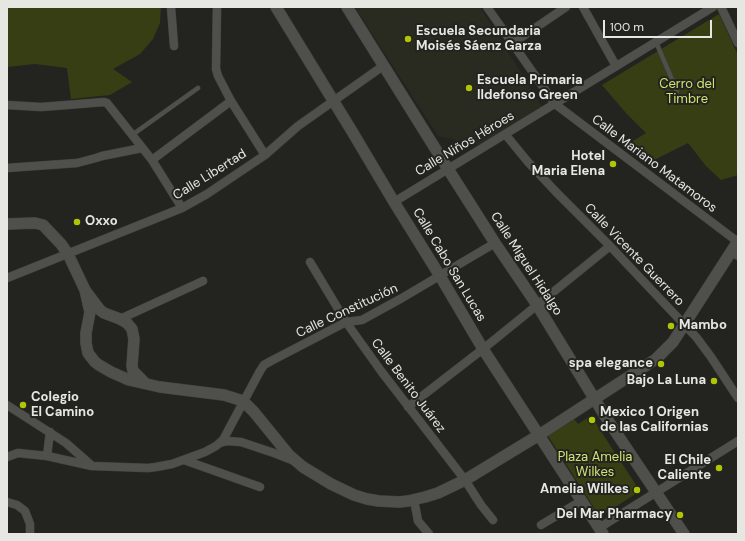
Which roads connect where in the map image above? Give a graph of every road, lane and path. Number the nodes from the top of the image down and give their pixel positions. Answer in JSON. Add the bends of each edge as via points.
{"nodes":[{"id":1,"x":171,"y":7,"type":"edge"},
{"id":2,"x":217,"y":7,"type":"edge"},
{"id":3,"x":276,"y":7,"type":"edge"},
{"id":4,"x":347,"y":7,"type":"edge"},
{"id":5,"x":487,"y":7,"type":"edge"},
{"id":6,"x":566,"y":7,"type":"edge"},
{"id":7,"x":583,"y":7,"type":"edge"},
{"id":8,"x":713,"y":7,"type":"edge"},
{"id":9,"x":720,"y":7,"type":"edge"},
{"id":10,"x":656,"y":42,"type":"junction"},
{"id":11,"x":513,"y":43,"type":"junction"},
{"id":12,"x":738,"y":43,"type":"edge"},
{"id":13,"x":174,"y":46,"type":"dead end"},
{"id":14,"x":383,"y":66,"type":"junction"},
{"id":15,"x":616,"y":66,"type":"junction"},
{"id":16,"x":198,"y":88,"type":"dead end"},
{"id":17,"x":677,"y":91,"type":"dead end"},
{"id":18,"x":231,"y":101,"type":"junction"},
{"id":19,"x":333,"y":101,"type":"junction"},
{"id":20,"x":555,"y":104,"type":"junction"},
{"id":21,"x":7,"y":105,"type":"edge"},
{"id":22,"x":505,"y":134,"type":"junction"},
{"id":23,"x":132,"y":135,"type":"junction"},
{"id":24,"x":142,"y":148,"type":"junction"},
{"id":25,"x":265,"y":155,"type":"junction"},
{"id":26,"x":152,"y":160,"type":"junction"},
{"id":27,"x":7,"y":168,"type":"edge"},
{"id":28,"x":448,"y":169,"type":"junction"},
{"id":29,"x":394,"y":202,"type":"junction"},
{"id":30,"x":182,"y":208,"type":"junction"},
{"id":31,"x":7,"y":221,"type":"edge"},
{"id":32,"x":495,"y":243,"type":"junction"},
{"id":33,"x":610,"y":246,"type":"junction"},
{"id":34,"x":736,"y":247,"type":"edge"},
{"id":35,"x":68,"y":254,"type":"junction"},
{"id":36,"x":310,"y":262,"type":"dead end"},
{"id":37,"x":440,"y":276,"type":"junction"},
{"id":38,"x":7,"y":278,"type":"edge"},
{"id":39,"x":203,"y":281,"type":"dead end"},
{"id":40,"x":85,"y":290,"type":"junction"},
{"id":41,"x":537,"y":305,"type":"junction"},
{"id":42,"x":120,"y":319,"type":"junction"},
{"id":43,"x":346,"y":322,"type":"junction"},
{"id":44,"x":685,"y":324,"type":"junction"},
{"id":45,"x":483,"y":349,"type":"junction"},
{"id":46,"x":145,"y":383,"type":"junction"},
{"id":47,"x":735,"y":388,"type":"edge"},
{"id":48,"x":594,"y":398,"type":"junction"},
{"id":49,"x":738,"y":398,"type":"edge"},
{"id":50,"x":243,"y":401,"type":"junction"},
{"id":51,"x":408,"y":407,"type":"junction"},
{"id":52,"x":9,"y":408,"type":"edge"},
{"id":53,"x":50,"y":432,"type":"junction"},
{"id":54,"x":539,"y":435,"type":"junction"},
{"id":55,"x":738,"y":441,"type":"edge"},
{"id":56,"x":220,"y":443,"type":"junction"},
{"id":57,"x":47,"y":456,"type":"junction"},
{"id":58,"x":7,"y":457,"type":"edge"},
{"id":59,"x":184,"y":460,"type":"junction"},
{"id":60,"x":298,"y":464,"type":"junction"},
{"id":61,"x":92,"y":466,"type":"junction"},
{"id":62,"x":465,"y":480,"type":"junction"},
{"id":63,"x":260,"y":487,"type":"dead end"},
{"id":64,"x":656,"y":492,"type":"junction"},
{"id":65,"x":414,"y":500,"type":"junction"},
{"id":66,"x":581,"y":501,"type":"junction"},
{"id":67,"x":7,"y":502,"type":"edge"},
{"id":68,"x":493,"y":520,"type":"dead end"},
{"id":69,"x":541,"y":525,"type":"dead end"},
{"id":70,"x":601,"y":531,"type":"edge"},
{"id":71,"x":30,"y":534,"type":"edge"},
{"id":72,"x":429,"y":534,"type":"edge"},
{"id":73,"x":684,"y":534,"type":"edge"}],
"edges":[{"from":1,"to":13,"type":"street"},
{"from":2,"to":18,"type":"street","via":[[216,69]]},
{"from":3,"to":19,"type":"main road","name":"Calle Cabo San Lucas"},
{"from":4,"to":14,"type":"main road","name":"Calle Miguel Hidalgo"},
{"from":5,"to":11,"type":"street","name":"Calle Mariano Matamoros"},
{"from":6,"to":11,"type":"street"},
{"from":7,"to":15,"type":"street"},
{"from":8,"to":10,"type":"street","name":"Calle Niños Héroes"},
{"from":9,"to":12,"type":"street"},
{"from":10,"to":15,"type":"street","name":"Calle Niños Héroes"},
{"from":10,"to":17,"type":"lane"},
{"from":11,"to":20,"type":"street","name":"Calle Mariano Matamoros"},
{"from":14,"to":19,"type":"street","name":"Calle Libertad"},
{"from":14,"to":28,"type":"main road","name":"Calle Miguel Hidalgo"},
{"from":15,"to":20,"type":"street","name":"Calle Niños Héroes"},
{"from":16,"to":23,"type":"lane"},
{"from":18,"to":25,"type":"street"},
{"from":18,"to":26,"type":"street"},
{"from":19,"to":25,"type":"street","name":"Calle Libertad","via":[[298,126]]},
{"from":19,"to":29,"type":"main road","name":"Calle Cabo San Lucas"},
{"from":20,"to":22,"type":"street","name":"Calle Niños Héroes"},
{"from":20,"to":34,"type":"street","name":"Calle Mariano Matamoros"},
{"from":21,"to":23,"type":"street","via":[[41,106],[104,102]]},
{"from":22,"to":28,"type":"street","name":"Calle Niños Héroes"},
{"from":22,"to":33,"type":"street","name":"Calle Vicente Guerrero","via":[[557,193]]},
{"from":23,"to":24,"type":"street"},
{"from":24,"to":26,"type":"street"},
{"from":24,"to":27,"type":"street","via":[[77,163]]},
{"from":25,"to":30,"type":"street","name":"Calle Libertad"},
{"from":26,"to":30,"type":"street"},
{"from":28,"to":29,"type":"street","name":"Calle Niños Héroes"},
{"from":28,"to":32,"type":"main road","name":"Calle Miguel Hidalgo"},
{"from":29,"to":37,"type":"main road","name":"Calle Cabo San Lucas"},
{"from":30,"to":35,"type":"street","name":"Calle Libertad"},
{"from":31,"to":35,"type":"main road","via":[[43,225]]},
{"from":32,"to":37,"type":"street","name":"Calle Constitución"},
{"from":32,"to":41,"type":"main road","name":"Calle Miguel Hidalgo"},
{"from":33,"to":41,"type":"street"},
{"from":33,"to":44,"type":"street","name":"Calle Vicente Guerrero"},
{"from":34,"to":44,"type":"main road"},
{"from":35,"to":38,"type":"street","name":"Calle Libertad"},
{"from":35,"to":40,"type":"main road"},
{"from":36,"to":43,"type":"street","name":"Calle Benito Juárez"},
{"from":37,"to":43,"type":"street","name":"Calle Constitución","via":[[362,320]]},
{"from":37,"to":45,"type":"main road","name":"Calle Cabo San Lucas"},
{"from":39,"to":42,"type":"street"},
{"from":40,"to":42,"type":"main road","via":[[100,310]]},
{"from":40,"to":46,"type":"main road","via":[[90,312],[86,333],[88,353],[99,366],[129,380]]},
{"from":41,"to":45,"type":"street"},
{"from":41,"to":48,"type":"main road","name":"Calle Miguel Hidalgo"},
{"from":42,"to":46,"type":"main road","via":[[132,329],[133,371]]},
{"from":43,"to":50,"type":"street","name":"Calle Constitución","via":[[264,366]]},
{"from":43,"to":51,"type":"street","name":"Calle Benito Juárez"},
{"from":44,"to":47,"type":"street","name":"Calle Vicente Guerrero"},
{"from":44,"to":48,"type":"main road","via":[[673,342],[656,359]]},
{"from":45,"to":51,"type":"street"},
{"from":45,"to":54,"type":"main road","name":"Calle Cabo San Lucas"},
{"from":46,"to":50,"type":"main road","via":[[224,395]]},
{"from":47,"to":49,"type":"street","name":"Calle Vicente Guerrero"},
{"from":48,"to":54,"type":"main road"},
{"from":48,"to":64,"type":"main road","name":"Calle Miguel Hidalgo"},
{"from":50,"to":56,"type":"street","name":"Calle Constitución"},
{"from":50,"to":60,"type":"main road"},
{"from":51,"to":62,"type":"street","name":"Calle Benito Juárez"},
{"from":52,"to":53,"type":"street"},
{"from":53,"to":57,"type":"street"},
{"from":53,"to":61,"type":"street"},
{"from":54,"to":62,"type":"main road"},
{"from":54,"to":66,"type":"main road","name":"Calle Cabo San Lucas"},
{"from":55,"to":64,"type":"street"},
{"from":56,"to":59,"type":"street"},
{"from":56,"to":60,"type":"street","via":[[241,442]]},
{"from":57,"to":58,"type":"street","via":[[18,453]]},
{"from":57,"to":61,"type":"street"},
{"from":59,"to":61,"type":"street","via":[[148,468]]},
{"from":59,"to":63,"type":"street"},
{"from":60,"to":65,"type":"main road","via":[[331,484],[367,499],[388,502]]},
{"from":62,"to":65,"type":"main road","via":[[438,493]]},
{"from":62,"to":68,"type":"street","name":"Calle Benito Juárez"},
{"from":64,"to":70,"type":"street"},
{"from":64,"to":73,"type":"main road","name":"Calle Miguel Hidalgo"},
{"from":65,"to":72,"type":"street","via":[[418,521]]},
{"from":66,"to":69,"type":"street"},
{"from":66,"to":70,"type":"main road","name":"Calle Cabo San Lucas"},
{"from":67,"to":71,"type":"street","via":[[25,511],[30,524]]}]}
